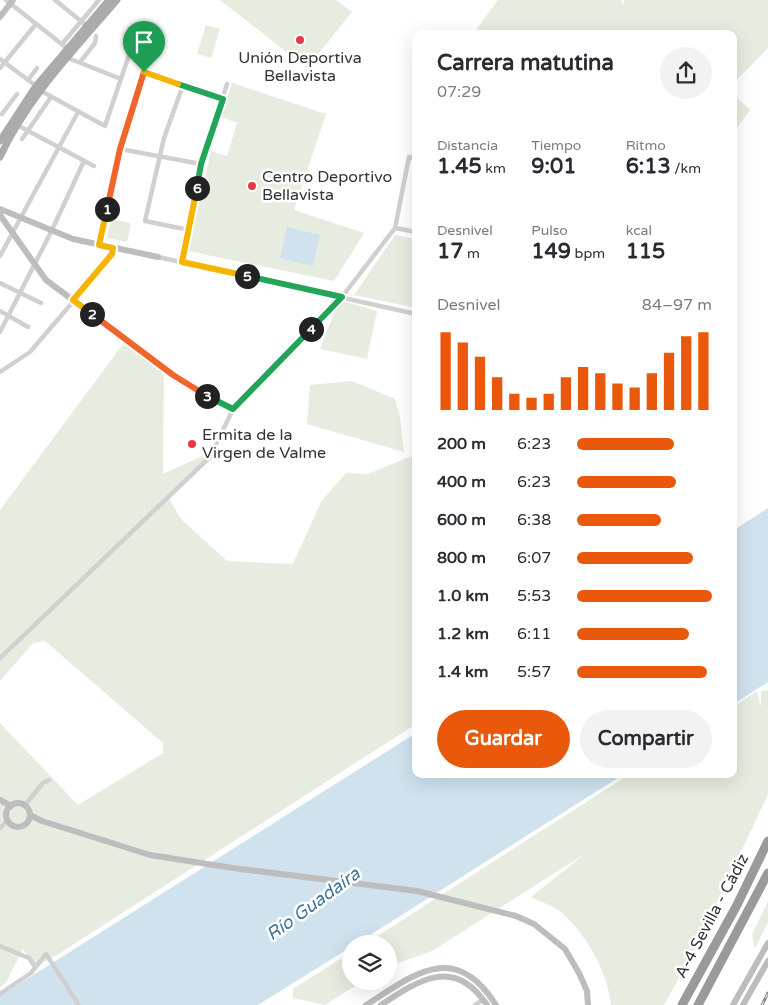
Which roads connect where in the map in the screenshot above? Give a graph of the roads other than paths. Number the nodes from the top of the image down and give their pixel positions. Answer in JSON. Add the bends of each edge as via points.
{"nodes":[{"id":1,"x":54,"y":0,"type":"edge"},
{"id":2,"x":99,"y":0,"type":"edge"},
{"id":3,"x":109,"y":0,"type":"edge"},
{"id":4,"x":117,"y":0,"type":"edge"},
{"id":5,"x":10,"y":1,"type":"edge"},
{"id":6,"x":0,"y":16,"type":"edge"},
{"id":7,"x":84,"y":23,"type":"junction"},
{"id":8,"x":36,"y":24,"type":"junction"},
{"id":9,"x":96,"y":36,"type":"dead end"},
{"id":10,"x":65,"y":46,"type":"junction"},
{"id":11,"x":129,"y":55,"type":"dead end"},
{"id":12,"x":68,"y":58,"type":"junction"},
{"id":13,"x":0,"y":59,"type":"edge"},
{"id":14,"x":148,"y":59,"type":"dead end"},
{"id":15,"x":80,"y":61,"type":"junction"},
{"id":16,"x":5,"y":63,"type":"junction"},
{"id":17,"x":0,"y":68,"type":"edge"},
{"id":18,"x":37,"y":68,"type":"dead end"},
{"id":19,"x":144,"y":72,"type":"junction"},
{"id":20,"x":121,"y":79,"type":"junction"},
{"id":21,"x":28,"y":80,"type":"junction"},
{"id":22,"x":227,"y":84,"type":"dead end"},
{"id":23,"x":183,"y":85,"type":"junction"},
{"id":24,"x":38,"y":88,"type":"junction"},
{"id":25,"x":17,"y":94,"type":"dead end"},
{"id":26,"x":51,"y":97,"type":"junction"},
{"id":27,"x":223,"y":99,"type":"junction"},
{"id":28,"x":78,"y":112,"type":"junction"},
{"id":29,"x":1,"y":113,"type":"edge"},
{"id":30,"x":14,"y":123,"type":"junction"},
{"id":31,"x":27,"y":130,"type":"junction"},
{"id":32,"x":22,"y":139,"type":"dead end"},
{"id":33,"x":0,"y":141,"type":"edge"},
{"id":34,"x":58,"y":147,"type":"junction"},
{"id":35,"x":120,"y":149,"type":"junction"},
{"id":36,"x":0,"y":156,"type":"edge"},
{"id":37,"x":159,"y":158,"type":"junction"},
{"id":38,"x":412,"y":158,"type":"edge"},
{"id":39,"x":84,"y":161,"type":"junction"},
{"id":40,"x":201,"y":164,"type":"junction"},
{"id":41,"x":94,"y":166,"type":"dead end"},
{"id":42,"x":0,"y":209,"type":"edge"},
{"id":43,"x":0,"y":215,"type":"edge"},
{"id":44,"x":22,"y":217,"type":"junction"},
{"id":45,"x":395,"y":228,"type":"junction"},
{"id":46,"x":52,"y":230,"type":"junction"},
{"id":47,"x":189,"y":230,"type":"junction"},
{"id":48,"x":412,"y":231,"type":"edge"},
{"id":49,"x":12,"y":233,"type":"junction"},
{"id":50,"x":99,"y":245,"type":"junction"},
{"id":51,"x":113,"y":248,"type":"junction"},
{"id":52,"x":0,"y":256,"type":"edge"},
{"id":53,"x":158,"y":257,"type":"joint"},
{"id":54,"x":182,"y":262,"type":"junction"},
{"id":55,"x":34,"y":266,"type":"junction"},
{"id":56,"x":0,"y":283,"type":"edge"},
{"id":57,"x":20,"y":293,"type":"junction"},
{"id":58,"x":342,"y":297,"type":"junction"},
{"id":59,"x":73,"y":300,"type":"junction"},
{"id":60,"x":41,"y":304,"type":"dead end"},
{"id":61,"x":0,"y":311,"type":"edge"},
{"id":62,"x":412,"y":313,"type":"edge"},
{"id":63,"x":9,"y":316,"type":"junction"},
{"id":64,"x":28,"y":327,"type":"dead end"},
{"id":65,"x":0,"y":332,"type":"edge"},
{"id":66,"x":0,"y":371,"type":"edge"},
{"id":67,"x":233,"y":409,"type":"junction"},
{"id":68,"x":0,"y":658,"type":"edge"},
{"id":69,"x":48,"y":780,"type":"dead end"},
{"id":70,"x":0,"y":800,"type":"edge"},
{"id":71,"x":25,"y":805,"type":"junction"},
{"id":72,"x":11,"y":806,"type":"junction"},
{"id":73,"x":0,"y":808,"type":"edge"},
{"id":74,"x":6,"y":812,"type":"junction"},
{"id":75,"x":29,"y":818,"type":"junction"},
{"id":76,"x":8,"y":821,"type":"junction"},
{"id":77,"x":0,"y":828,"type":"edge"},
{"id":78,"x":768,"y":841,"type":"edge"},
{"id":79,"x":768,"y":873,"type":"edge"},
{"id":80,"x":768,"y":943,"type":"edge"},
{"id":81,"x":0,"y":946,"type":"edge"},
{"id":82,"x":768,"y":961,"type":"edge"},
{"id":83,"x":36,"y":966,"type":"junction"},
{"id":84,"x":0,"y":994,"type":"edge"},
{"id":85,"x":485,"y":1002,"type":"edge"},
{"id":86,"x":79,"y":1005,"type":"edge"},
{"id":87,"x":366,"y":1005,"type":"edge"},
{"id":88,"x":381,"y":1005,"type":"edge"},
{"id":89,"x":475,"y":1005,"type":"edge"},
{"id":90,"x":496,"y":1005,"type":"edge"},
{"id":91,"x":588,"y":1005,"type":"edge"},
{"id":92,"x":682,"y":1005,"type":"edge"},
{"id":93,"x":698,"y":1005,"type":"edge"},
{"id":94,"x":733,"y":1005,"type":"edge"},
{"id":95,"x":743,"y":1005,"type":"edge"}],
"edges":[{"from":1,"to":7,"type":"street"},
{"from":2,"to":7,"type":"street"},
{"from":3,"to":7,"type":"main road"},
{"from":4,"to":12,"type":"main road"},
{"from":5,"to":6,"type":"street"},
{"from":5,"to":8,"type":"street"},
{"from":7,"to":10,"type":"main road"},
{"from":8,"to":10,"type":"street"},
{"from":8,"to":16,"type":"street"},
{"from":9,"to":15,"type":"street","via":[[95,43]]},
{"from":10,"to":24,"type":"main road"},
{"from":11,"to":20,"type":"street"},
{"from":12,"to":15,"type":"street"},
{"from":12,"to":24,"type":"main road"},
{"from":13,"to":16,"type":"street"},
{"from":14,"to":19,"type":"street"},
{"from":15,"to":20,"type":"street"},
{"from":16,"to":17,"type":"street"},
{"from":16,"to":21,"type":"street"},
{"from":18,"to":21,"type":"street"},
{"from":19,"to":23,"type":"street"},
{"from":19,"to":35,"type":"street"},
{"from":20,"to":28,"type":"street","via":[[105,126]]},
{"from":21,"to":24,"type":"street"},
{"from":22,"to":27,"type":"street"},
{"from":23,"to":27,"type":"street"},
{"from":23,"to":37,"type":"street"},
{"from":24,"to":26,"type":"street"},
{"from":24,"to":30,"type":"main road"},
{"from":25,"to":29,"type":"street"},
{"from":26,"to":28,"type":"street"},
{"from":26,"to":31,"type":"street"},
{"from":27,"to":40,"type":"street"},
{"from":28,"to":34,"type":"street"},
{"from":29,"to":30,"type":"street"},
{"from":30,"to":31,"type":"street"},
{"from":30,"to":33,"type":"main road"},
{"from":30,"to":36,"type":"main road"},
{"from":31,"to":32,"type":"street"},
{"from":31,"to":34,"type":"street"},
{"from":34,"to":39,"type":"street"},
{"from":34,"to":44,"type":"street"},
{"from":35,"to":37,"type":"street"},
{"from":35,"to":50,"type":"street"},
{"from":37,"to":40,"type":"street"},
{"from":37,"to":47,"type":"street","via":[[145,221]]},
{"from":38,"to":45,"type":"street","via":[[409,157]]},
{"from":39,"to":41,"type":"street"},
{"from":39,"to":46,"type":"street"},
{"from":40,"to":47,"type":"street"},
{"from":42,"to":44,"type":"street"},
{"from":43,"to":49,"type":"street"},
{"from":44,"to":46,"type":"street"},
{"from":44,"to":49,"type":"street"},
{"from":45,"to":48,"type":"street"},
{"from":45,"to":58,"type":"street"},
{"from":46,"to":50,"type":"street"},
{"from":46,"to":55,"type":"street"},
{"from":47,"to":54,"type":"street"},
{"from":49,"to":52,"type":"street"},
{"from":49,"to":55,"type":"street"},
{"from":50,"to":51,"type":"street"},
{"from":51,"to":53,"type":"street"},
{"from":51,"to":59,"type":"street","via":[[112,254]]},
{"from":53,"to":54,"type":"street"},
{"from":54,"to":58,"type":"street"},
{"from":55,"to":57,"type":"street"},
{"from":55,"to":59,"type":"street","via":[[46,280]]},
{"from":56,"to":57,"type":"street"},
{"from":57,"to":60,"type":"street"},
{"from":57,"to":63,"type":"street"},
{"from":58,"to":62,"type":"street"},
{"from":58,"to":67,"type":"street"},
{"from":59,"to":66,"type":"street","via":[[30,352]]},
{"from":59,"to":67,"type":"street","via":[[173,375]]},
{"from":61,"to":63,"type":"street"},
{"from":63,"to":64,"type":"street"},
{"from":63,"to":65,"type":"street"},
{"from":67,"to":68,"type":"street","via":[[210,457]]},
{"from":69,"to":71,"type":"street"},
{"from":70,"to":72,"type":"street"},
{"from":71,"to":72,"type":"street","via":[[17,803]]},
{"from":71,"to":75,"type":"street"},
{"from":72,"to":74,"type":"street"},
{"from":73,"to":74,"type":"street"},
{"from":74,"to":76,"type":"street"},
{"from":75,"to":76,"type":"street","via":[[23,827],[16,827]]},
{"from":75,"to":91,"type":"street","via":[[150,855],[438,896],[516,916],[534,924],[564,949],[587,991]]},
{"from":76,"to":77,"type":"street"},
{"from":78,"to":92,"type":"highway","name":"A-4 Sevilla - Cádiz","via":[[738,905]]},
{"from":79,"to":93,"type":"highway","name":"A-4 Sevilla - Cádiz"},
{"from":80,"to":94,"type":"street"},
{"from":81,"to":83,"type":"street","via":[[29,958]]},
{"from":82,"to":95,"type":"street"},
{"from":83,"to":84,"type":"street"},
{"from":83,"to":86,"type":"street","via":[[46,954]]},
{"from":85,"to":88,"type":"street","via":[[470,984],[442,976],[416,983]]},
{"from":85,"to":89,"type":"street"},
{"from":87,"to":90,"type":"street","via":[[420,972],[437,968],[454,969],[476,979]]}]}
